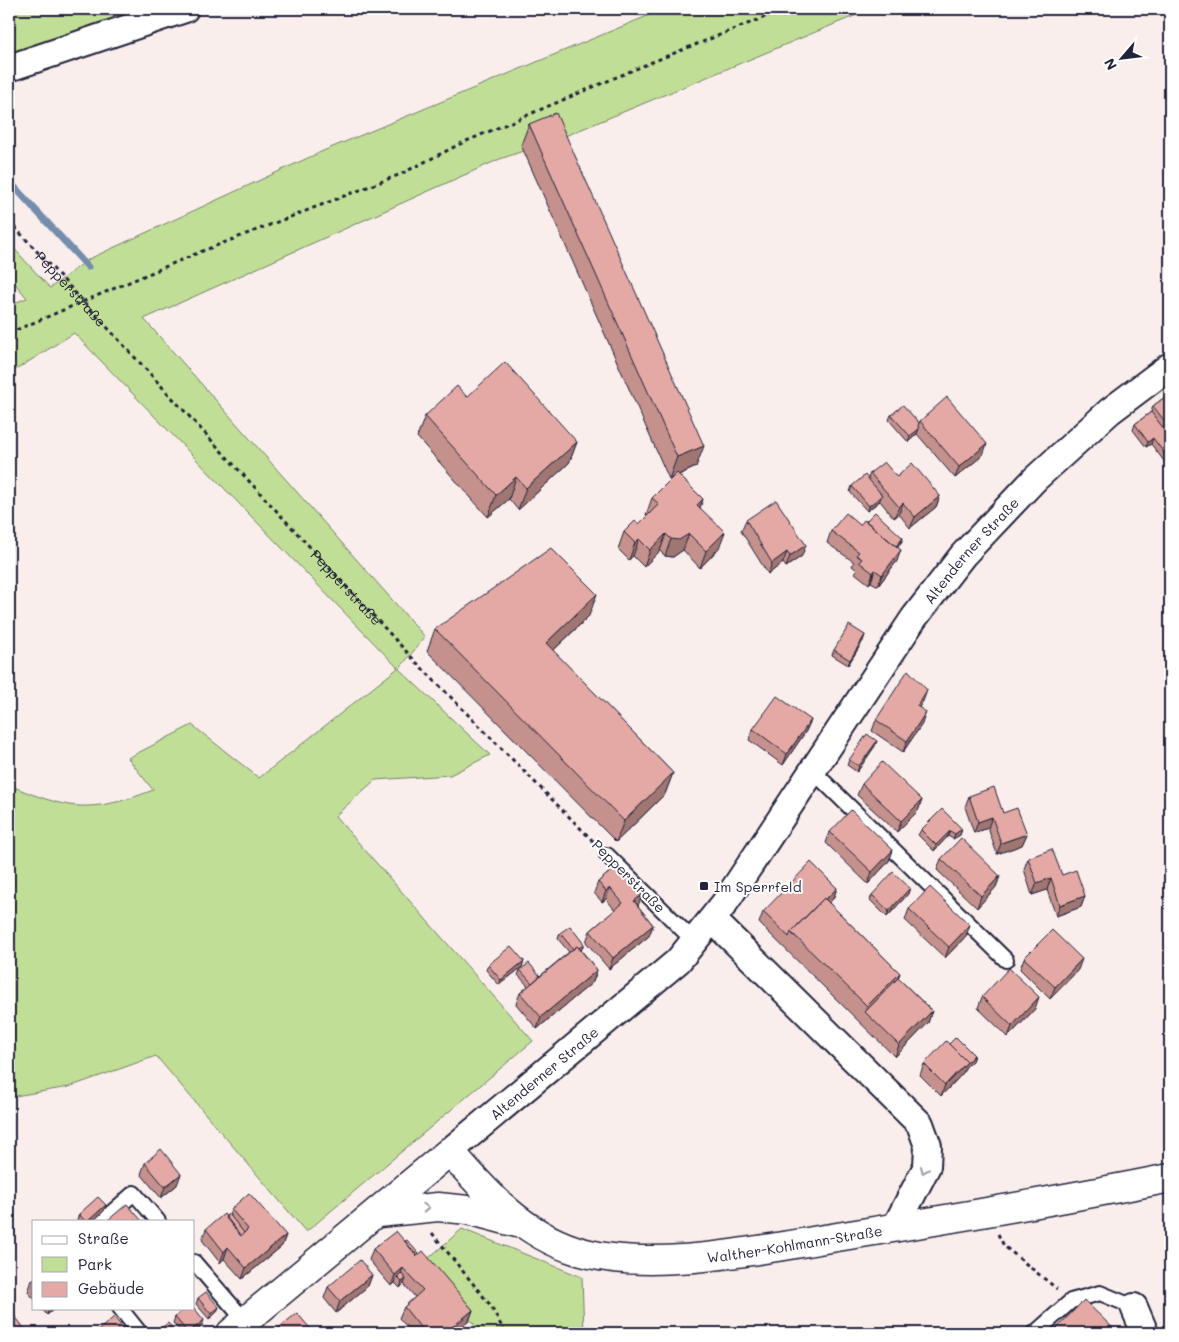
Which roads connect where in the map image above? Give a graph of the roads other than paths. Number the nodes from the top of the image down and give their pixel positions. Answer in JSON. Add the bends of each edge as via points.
{"nodes":[{"id":1,"x":186,"y":9,"type":"edge"},
{"id":2,"x":9,"y":68,"type":"edge"},
{"id":3,"x":1170,"y":366,"type":"edge"},
{"id":4,"x":812,"y":770,"type":"junction"},
{"id":5,"x":607,"y":855,"type":"road end"},
{"id":6,"x":713,"y":920,"type":"junction"},
{"id":7,"x":694,"y":941,"type":"junction"},
{"id":8,"x":1006,"y":960,"type":"dead end"},
{"id":9,"x":450,"y":1151,"type":"junction"},
{"id":10,"x":1170,"y":1178,"type":"edge"},
{"id":11,"x":378,"y":1213,"type":"junction"},
{"id":12,"x":103,"y":1220,"type":"edge"},
{"id":13,"x":157,"y":1220,"type":"edge"},
{"id":14,"x":521,"y":1224,"type":"junction"},
{"id":15,"x":895,"y":1228,"type":"junction"},
{"id":16,"x":195,"y":1263,"type":"edge"},
{"id":17,"x":1134,"y":1307,"type":"joint"},
{"id":18,"x":122,"y":1310,"type":"edge"},
{"id":19,"x":238,"y":1327,"type":"edge"},
{"id":20,"x":140,"y":1333,"type":"edge"},
{"id":21,"x":1035,"y":1333,"type":"edge"},
{"id":22,"x":1145,"y":1333,"type":"edge"}],
"edges":[{"from":1,"to":2,"type":"street"},
{"from":3,"to":4,"type":"street","name":"Altenderner Straße","via":[[1110,411],[1035,479],[963,555],[914,618]]},
{"from":4,"to":6,"type":"street","name":"Altenderner Straße"},
{"from":4,"to":8,"type":"lane"},
{"from":5,"to":7,"type":"lane","name":"Pepperstraße"},
{"from":6,"to":7,"type":"street","name":"Altenderner Straße"},
{"from":6,"to":15,"type":"street","one_way":true,"via":[[920,1124],[928,1146],[927,1166]]},
{"from":7,"to":9,"type":"street","name":"Altenderner Straße","via":[[661,976]]},
{"from":9,"to":11,"type":"main road","name":"Altenderner Straße"},
{"from":9,"to":14,"type":"main road","name":"Walther-Kohlmann-Straße","via":[[470,1176]]},
{"from":10,"to":15,"type":"main road","name":"Walther-Kohlmann-Straße"},
{"from":11,"to":14,"type":"main road","one_way":true,"via":[[412,1209],[468,1210]]},
{"from":11,"to":19,"type":"main road","name":"Altenderner Straße"},
{"from":12,"to":13,"type":"lane","via":[[134,1194]]},
{"from":14,"to":15,"type":"main road","name":"Walther-Kohlmann-Straße","via":[[576,1250],[632,1260],[716,1254]]},
{"from":16,"to":19,"type":"lane"},
{"from":17,"to":21,"type":"lane","via":[[1100,1293],[1071,1301]]},
{"from":17,"to":22,"type":"street"},
{"from":18,"to":20,"type":"lane"}]}
